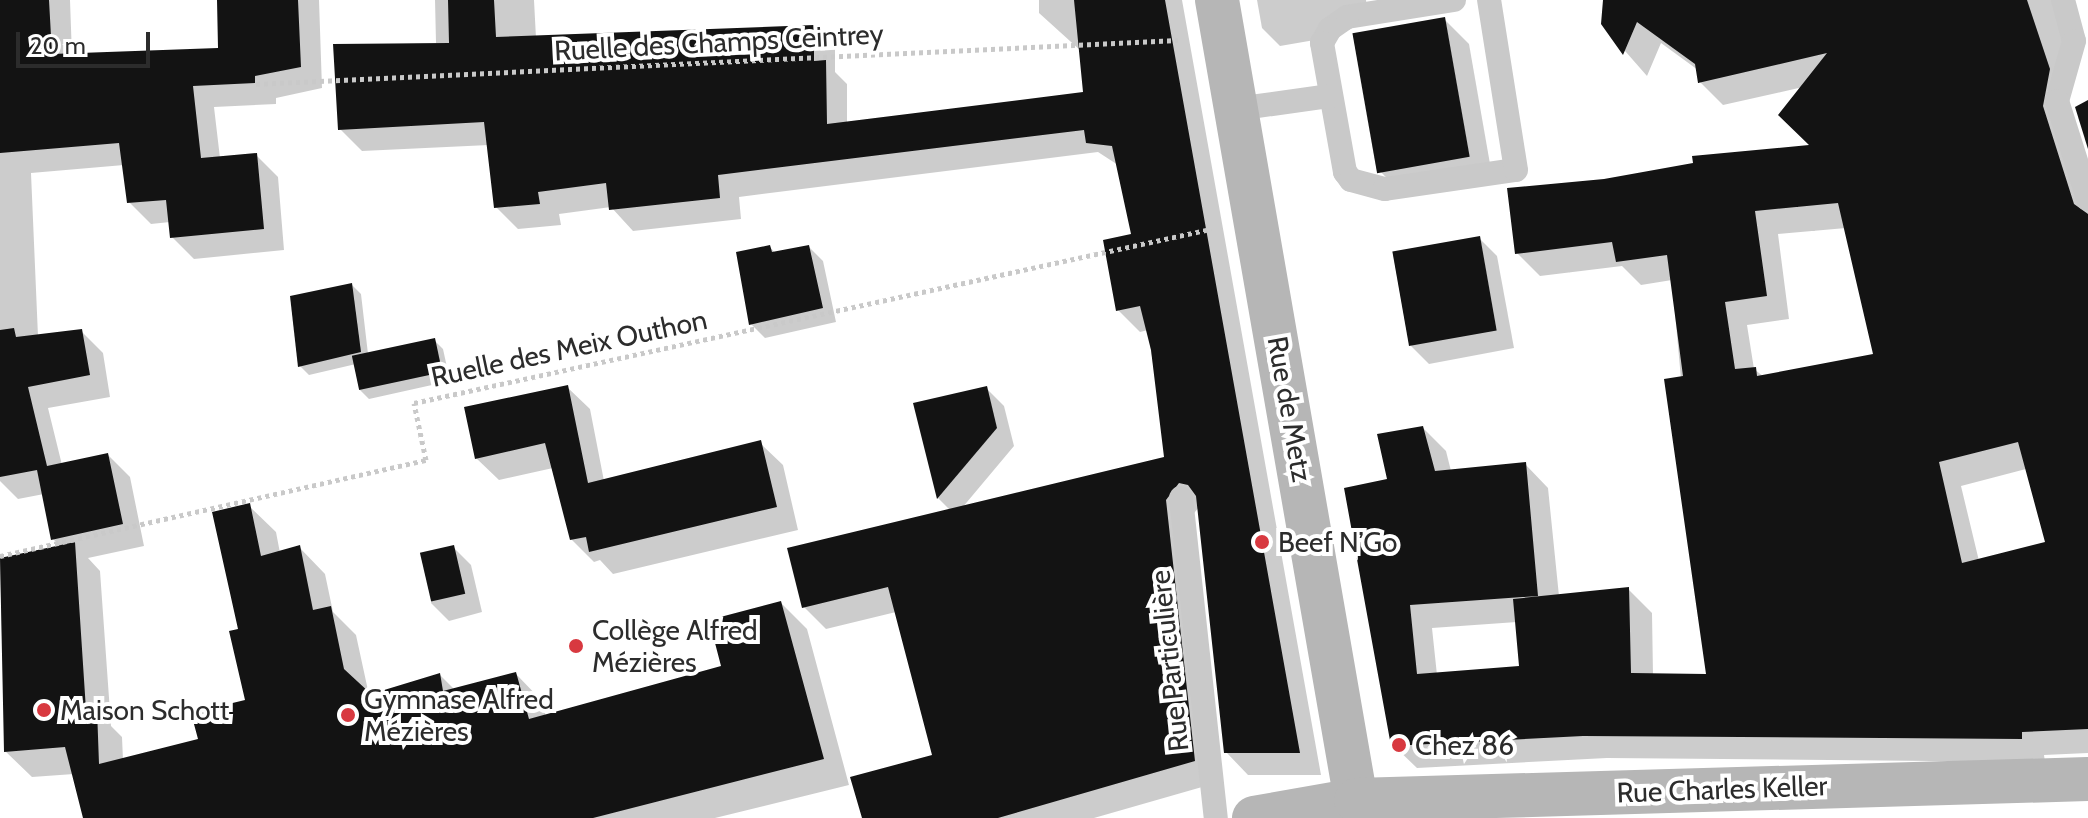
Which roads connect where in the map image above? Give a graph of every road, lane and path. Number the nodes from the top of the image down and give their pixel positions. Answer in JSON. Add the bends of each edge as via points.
{"nodes":[{"id":1,"x":1217,"y":0,"type":"edge"},
{"id":2,"x":1454,"y":0,"type":"edge"},
{"id":3,"x":1489,"y":0,"type":"edge"},
{"id":4,"x":2063,"y":0,"type":"edge"},
{"id":5,"x":1183,"y":39,"type":"dead end"},
{"id":6,"x":256,"y":84,"type":"dead end"},
{"id":7,"x":1330,"y":96,"type":"junction"},
{"id":8,"x":1236,"y":109,"type":"junction"},
{"id":9,"x":2088,"y":199,"type":"edge"},
{"id":10,"x":1216,"y":228,"type":"dead end"},
{"id":11,"x":1181,"y":498,"type":"dead end"},
{"id":12,"x":0,"y":556,"type":"edge"},
{"id":13,"x":2088,"y":779,"type":"edge"},
{"id":14,"x":1358,"y":809,"type":"edge"},
{"id":15,"x":1216,"y":818,"type":"edge"},
{"id":16,"x":1254,"y":818,"type":"edge"}],
"edges":[{"from":1,"to":8,"type":"main road","name":"Rue de Metz"},
{"from":2,"to":7,"type":"lane","via":[[1347,17],[1330,29],[1322,43]]},
{"from":3,"to":7,"type":"lane","via":[[1516,170],[1385,189],[1365,187],[1345,172]]},
{"from":4,"to":9,"type":"lane","via":[[2074,41],[2057,101]]},
{"from":5,"to":6,"type":"path","name":"Ruelle des Champs Ceintrey"},
{"from":7,"to":8,"type":"lane"},
{"from":8,"to":14,"type":"main road","name":"Rue de Metz"},
{"from":10,"to":12,"type":"path","name":"Ruelle des Meix Outhon","via":[[414,403],[426,460]]},
{"from":11,"to":15,"type":"lane","name":"Rue Particulière"},
{"from":13,"to":14,"type":"main road","name":"Rue Charles Keller"},
{"from":14,"to":16,"type":"main road","name":"Rue Charles Keller"}]}
